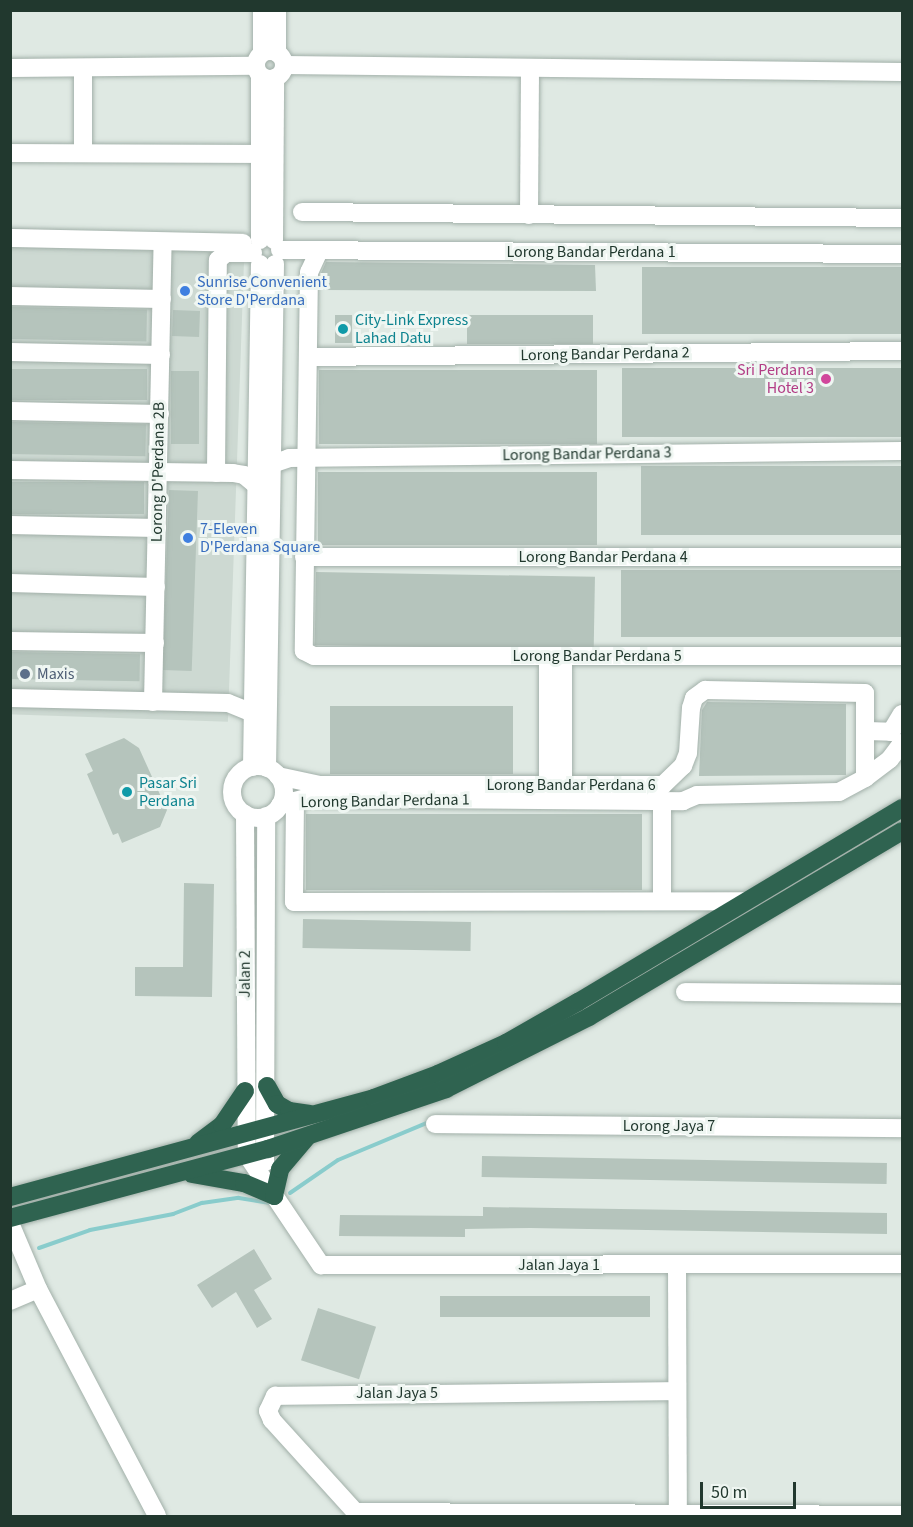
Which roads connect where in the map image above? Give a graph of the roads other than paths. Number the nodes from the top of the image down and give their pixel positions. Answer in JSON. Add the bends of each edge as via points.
{"nodes":[{"id":1,"x":262,"y":10,"type":"edge"},
{"id":2,"x":277,"y":10,"type":"edge"},
{"id":3,"x":269,"y":65,"type":"junction"},
{"id":4,"x":10,"y":68,"type":"edge"},
{"id":5,"x":83,"y":68,"type":"junction"},
{"id":6,"x":530,"y":68,"type":"junction"},
{"id":7,"x":903,"y":72,"type":"edge"},
{"id":8,"x":10,"y":153,"type":"edge"},
{"id":9,"x":83,"y":153,"type":"junction"},
{"id":10,"x":261,"y":154,"type":"junction"},
{"id":11,"x":302,"y":212,"type":"dead end"},
{"id":12,"x":529,"y":214,"type":"junction"},
{"id":13,"x":903,"y":218,"type":"edge"},
{"id":14,"x":10,"y":238,"type":"edge"},
{"id":15,"x":163,"y":242,"type":"junction"},
{"id":16,"x":269,"y":251,"type":"junction"},
{"id":17,"x":319,"y":251,"type":"junction"},
{"id":18,"x":903,"y":254,"type":"edge"},
{"id":19,"x":309,"y":272,"type":"junction"},
{"id":20,"x":10,"y":296,"type":"edge"},
{"id":21,"x":162,"y":299,"type":"junction"},
{"id":22,"x":903,"y":351,"type":"edge"},
{"id":23,"x":10,"y":352,"type":"edge"},
{"id":24,"x":161,"y":355,"type":"junction"},
{"id":25,"x":308,"y":357,"type":"junction"},
{"id":26,"x":10,"y":411,"type":"edge"},
{"id":27,"x":160,"y":414,"type":"junction"},
{"id":28,"x":903,"y":451,"type":"edge"},
{"id":29,"x":306,"y":457,"type":"junction"},
{"id":30,"x":272,"y":464,"type":"junction"},
{"id":31,"x":10,"y":470,"type":"edge"},
{"id":32,"x":158,"y":473,"type":"junction"},
{"id":33,"x":216,"y":473,"type":"junction"},
{"id":34,"x":256,"y":485,"type":"junction"},
{"id":35,"x":10,"y":525,"type":"edge"},
{"id":36,"x":157,"y":528,"type":"junction"},
{"id":37,"x":304,"y":557,"type":"junction"},
{"id":38,"x":903,"y":557,"type":"edge"},
{"id":39,"x":10,"y":583,"type":"edge"},
{"id":40,"x":156,"y":587,"type":"junction"},
{"id":41,"x":10,"y":641,"type":"edge"},
{"id":42,"x":155,"y":642,"type":"junction"},
{"id":43,"x":556,"y":656,"type":"junction"},
{"id":44,"x":903,"y":656,"type":"edge"},
{"id":45,"x":10,"y":698,"type":"edge"},
{"id":46,"x":153,"y":702,"type":"junction"},
{"id":47,"x":253,"y":712,"type":"junction"},
{"id":48,"x":903,"y":714,"type":"edge"},
{"id":49,"x":867,"y":731,"type":"junction"},
{"id":50,"x":903,"y":743,"type":"edge"},
{"id":51,"x":266,"y":770,"type":"junction"},
{"id":52,"x":678,"y":775,"type":"junction"},
{"id":53,"x":865,"y":778,"type":"junction"},
{"id":54,"x":556,"y":785,"type":"junction"},
{"id":55,"x":698,"y":795,"type":"junction"},
{"id":56,"x":662,"y":801,"type":"junction"},
{"id":57,"x":280,"y":808,"type":"junction"},
{"id":58,"x":903,"y":808,"type":"edge"},
{"id":59,"x":245,"y":814,"type":"junction"},
{"id":60,"x":903,"y":831,"type":"edge"},
{"id":61,"x":662,"y":899,"type":"junction"},
{"id":62,"x":745,"y":901,"type":"junction"},
{"id":63,"x":685,"y":992,"type":"dead end"},
{"id":64,"x":903,"y":994,"type":"edge"},
{"id":65,"x":267,"y":1086,"type":"junction"},
{"id":66,"x":245,"y":1091,"type":"junction"},
{"id":67,"x":315,"y":1115,"type":"junction"},
{"id":68,"x":435,"y":1124,"type":"dead end"},
{"id":69,"x":267,"y":1128,"type":"junction"},
{"id":70,"x":903,"y":1128,"type":"edge"},
{"id":71,"x":246,"y":1134,"type":"junction"},
{"id":72,"x":308,"y":1137,"type":"junction"},
{"id":73,"x":189,"y":1149,"type":"junction"},
{"id":74,"x":268,"y":1149,"type":"junction"},
{"id":75,"x":247,"y":1155,"type":"junction"},
{"id":76,"x":182,"y":1173,"type":"junction"},
{"id":77,"x":263,"y":1176,"type":"junction"},
{"id":78,"x":274,"y":1196,"type":"junction"},
{"id":79,"x":10,"y":1197,"type":"edge"},
{"id":80,"x":10,"y":1218,"type":"edge"},
{"id":81,"x":10,"y":1223,"type":"edge"},
{"id":82,"x":677,"y":1264,"type":"junction"},
{"id":83,"x":903,"y":1264,"type":"edge"},
{"id":84,"x":38,"y":1289,"type":"junction"},
{"id":85,"x":10,"y":1301,"type":"edge"},
{"id":86,"x":675,"y":1391,"type":"junction"},
{"id":87,"x":678,"y":1512,"type":"junction"},
{"id":88,"x":357,"y":1514,"type":"edge"},
{"id":89,"x":903,"y":1515,"type":"edge"},
{"id":90,"x":157,"y":1516,"type":"edge"}],
"edges":[{"from":1,"to":3,"type":"street"},
{"from":2,"to":3,"type":"street"},
{"from":3,"to":5,"type":"street"},
{"from":3,"to":6,"type":"street"},
{"from":3,"to":10,"type":"street"},
{"from":3,"to":16,"type":"street"},
{"from":4,"to":5,"type":"street"},
{"from":5,"to":9,"type":"street"},
{"from":6,"to":7,"type":"street"},
{"from":6,"to":12,"type":"street"},
{"from":8,"to":9,"type":"street"},
{"from":9,"to":10,"type":"street"},
{"from":10,"to":16,"type":"street"},
{"from":11,"to":12,"type":"street"},
{"from":12,"to":13,"type":"street"},
{"from":14,"to":15,"type":"street"},
{"from":15,"to":16,"type":"street"},
{"from":15,"to":21,"type":"street","name":"Lorong D'Perdana 2B"},
{"from":16,"to":17,"type":"street","name":"Lorong Bandar Perdana 1"},
{"from":16,"to":19,"type":"street"},
{"from":16,"to":30,"type":"street"},
{"from":16,"to":33,"type":"street","via":[[226,254],[218,261]]},
{"from":16,"to":34,"type":"street"},
{"from":17,"to":18,"type":"street","name":"Lorong Bandar Perdana 1"},
{"from":17,"to":19,"type":"street"},
{"from":19,"to":25,"type":"street"},
{"from":20,"to":21,"type":"street"},
{"from":21,"to":24,"type":"street","name":"Lorong D'Perdana 2B"},
{"from":22,"to":25,"type":"street","name":"Lorong Bandar Perdana 2"},
{"from":23,"to":24,"type":"street"},
{"from":24,"to":27,"type":"street","name":"Lorong D'Perdana 2B"},
{"from":25,"to":29,"type":"street"},
{"from":26,"to":27,"type":"street"},
{"from":27,"to":32,"type":"street","name":"Lorong D'Perdana 2B"},
{"from":28,"to":29,"type":"street","name":"Lorong Bandar Perdana 3"},
{"from":29,"to":30,"type":"street","name":"Lorong Bandar Perdana 3"},
{"from":29,"to":37,"type":"street"},
{"from":30,"to":51,"type":"street"},
{"from":31,"to":32,"type":"street"},
{"from":32,"to":33,"type":"street"},
{"from":32,"to":36,"type":"street","name":"Lorong D'Perdana 2B"},
{"from":33,"to":34,"type":"street","via":[[244,475]]},
{"from":34,"to":47,"type":"street"},
{"from":35,"to":36,"type":"street"},
{"from":36,"to":40,"type":"street","name":"Lorong D'Perdana 2B"},
{"from":37,"to":38,"type":"street","name":"Lorong Bandar Perdana 4"},
{"from":37,"to":43,"type":"street","name":"Lorong Bandar Perdana 5","via":[[304,651],[314,656]]},
{"from":39,"to":40,"type":"street"},
{"from":40,"to":42,"type":"street","name":"Lorong D'Perdana 2B"},
{"from":41,"to":42,"type":"street"},
{"from":42,"to":46,"type":"street","name":"Lorong D'Perdana 2B"},
{"from":43,"to":44,"type":"street","name":"Lorong Bandar Perdana 5"},
{"from":43,"to":54,"type":"street"},
{"from":45,"to":46,"type":"street"},
{"from":46,"to":47,"type":"street","via":[[211,703]]},
{"from":47,"to":51,"type":"street"},
{"from":48,"to":49,"type":"street","via":[[891,732]]},
{"from":49,"to":52,"type":"street","name":"Lorong Bandar Perdana 6","via":[[868,698],[860,692],[705,690],[694,698],[688,753]]},
{"from":49,"to":53,"type":"street","name":"Lorong Bandar Perdana 6"},
{"from":50,"to":53,"type":"street","name":"Lorong Bandar Perdana 1"},
{"from":51,"to":54,"type":"street","name":"Lorong Bandar Perdana 6","via":[[320,784]]},
{"from":51,"to":57,"type":"street","via":[[284,790]]},
{"from":51,"to":59,"type":"street","via":[[242,771],[232,785],[234,802]]},
{"from":52,"to":54,"type":"street","name":"Lorong Bandar Perdana 6","via":[[663,785]]},
{"from":52,"to":55,"type":"street","via":[[694,780]]},
{"from":53,"to":55,"type":"street","name":"Lorong Bandar Perdana 1","via":[[839,792]]},
{"from":55,"to":56,"type":"street","name":"Lorong Bandar Perdana 1","via":[[683,801]]},
{"from":56,"to":57,"type":"street","name":"Lorong Bandar Perdana 1"},
{"from":56,"to":61,"type":"street"},
{"from":57,"to":59,"type":"street"},
{"from":57,"to":61,"type":"street","via":[[294,902]]},
{"from":57,"to":65,"type":"street","name":"Jalan 2"},
{"from":58,"to":62,"type":"highway"},
{"from":59,"to":66,"type":"street","name":"Jalan 2"},
{"from":60,"to":72,"type":"highway","via":[[521,1055],[446,1089]]},
{"from":61,"to":62,"type":"street"},
{"from":62,"to":67,"type":"highway","via":[[506,1043],[374,1098]]},
{"from":63,"to":64,"type":"street"},
{"from":65,"to":67,"type":"highway","via":[[277,1104],[289,1111]]},
{"from":65,"to":69,"type":"street","name":"Jalan 2"},
{"from":66,"to":71,"type":"street","name":"Jalan 2"},
{"from":66,"to":73,"type":"highway","via":[[222,1125]]},
{"from":67,"to":69,"type":"highway"},
{"from":68,"to":70,"type":"street","name":"Lorong Jaya 7"},
{"from":69,"to":71,"type":"highway"},
{"from":69,"to":74,"type":"street","name":"Jalan 2"},
{"from":71,"to":73,"type":"highway"},
{"from":71,"to":75,"type":"street","name":"Jalan 2"},
{"from":72,"to":74,"type":"highway"},
{"from":72,"to":78,"type":"highway","via":[[280,1169]]},
{"from":73,"to":79,"type":"highway"},
{"from":74,"to":75,"type":"highway"},
{"from":74,"to":77,"type":"street","name":"Jalan 2"},
{"from":75,"to":76,"type":"highway"},
{"from":75,"to":77,"type":"street","name":"Jalan Jaya 1"},
{"from":76,"to":78,"type":"highway","via":[[244,1183]]},
{"from":76,"to":80,"type":"highway"},
{"from":77,"to":78,"type":"street","name":"Jalan Jaya 1"},
{"from":78,"to":82,"type":"street","name":"Jalan Jaya 1","via":[[315,1260],[329,1267]]},
{"from":81,"to":84,"type":"street"},
{"from":82,"to":83,"type":"street","name":"Jalan Jaya 1"},
{"from":82,"to":86,"type":"street"},
{"from":84,"to":85,"type":"street"},
{"from":84,"to":90,"type":"street"},
{"from":86,"to":87,"type":"street"},
{"from":86,"to":88,"type":"street","name":"Jalan Jaya 5","via":[[275,1396],[268,1411],[272,1420]]},
{"from":87,"to":88,"type":"street"},
{"from":87,"to":89,"type":"street"}]}
